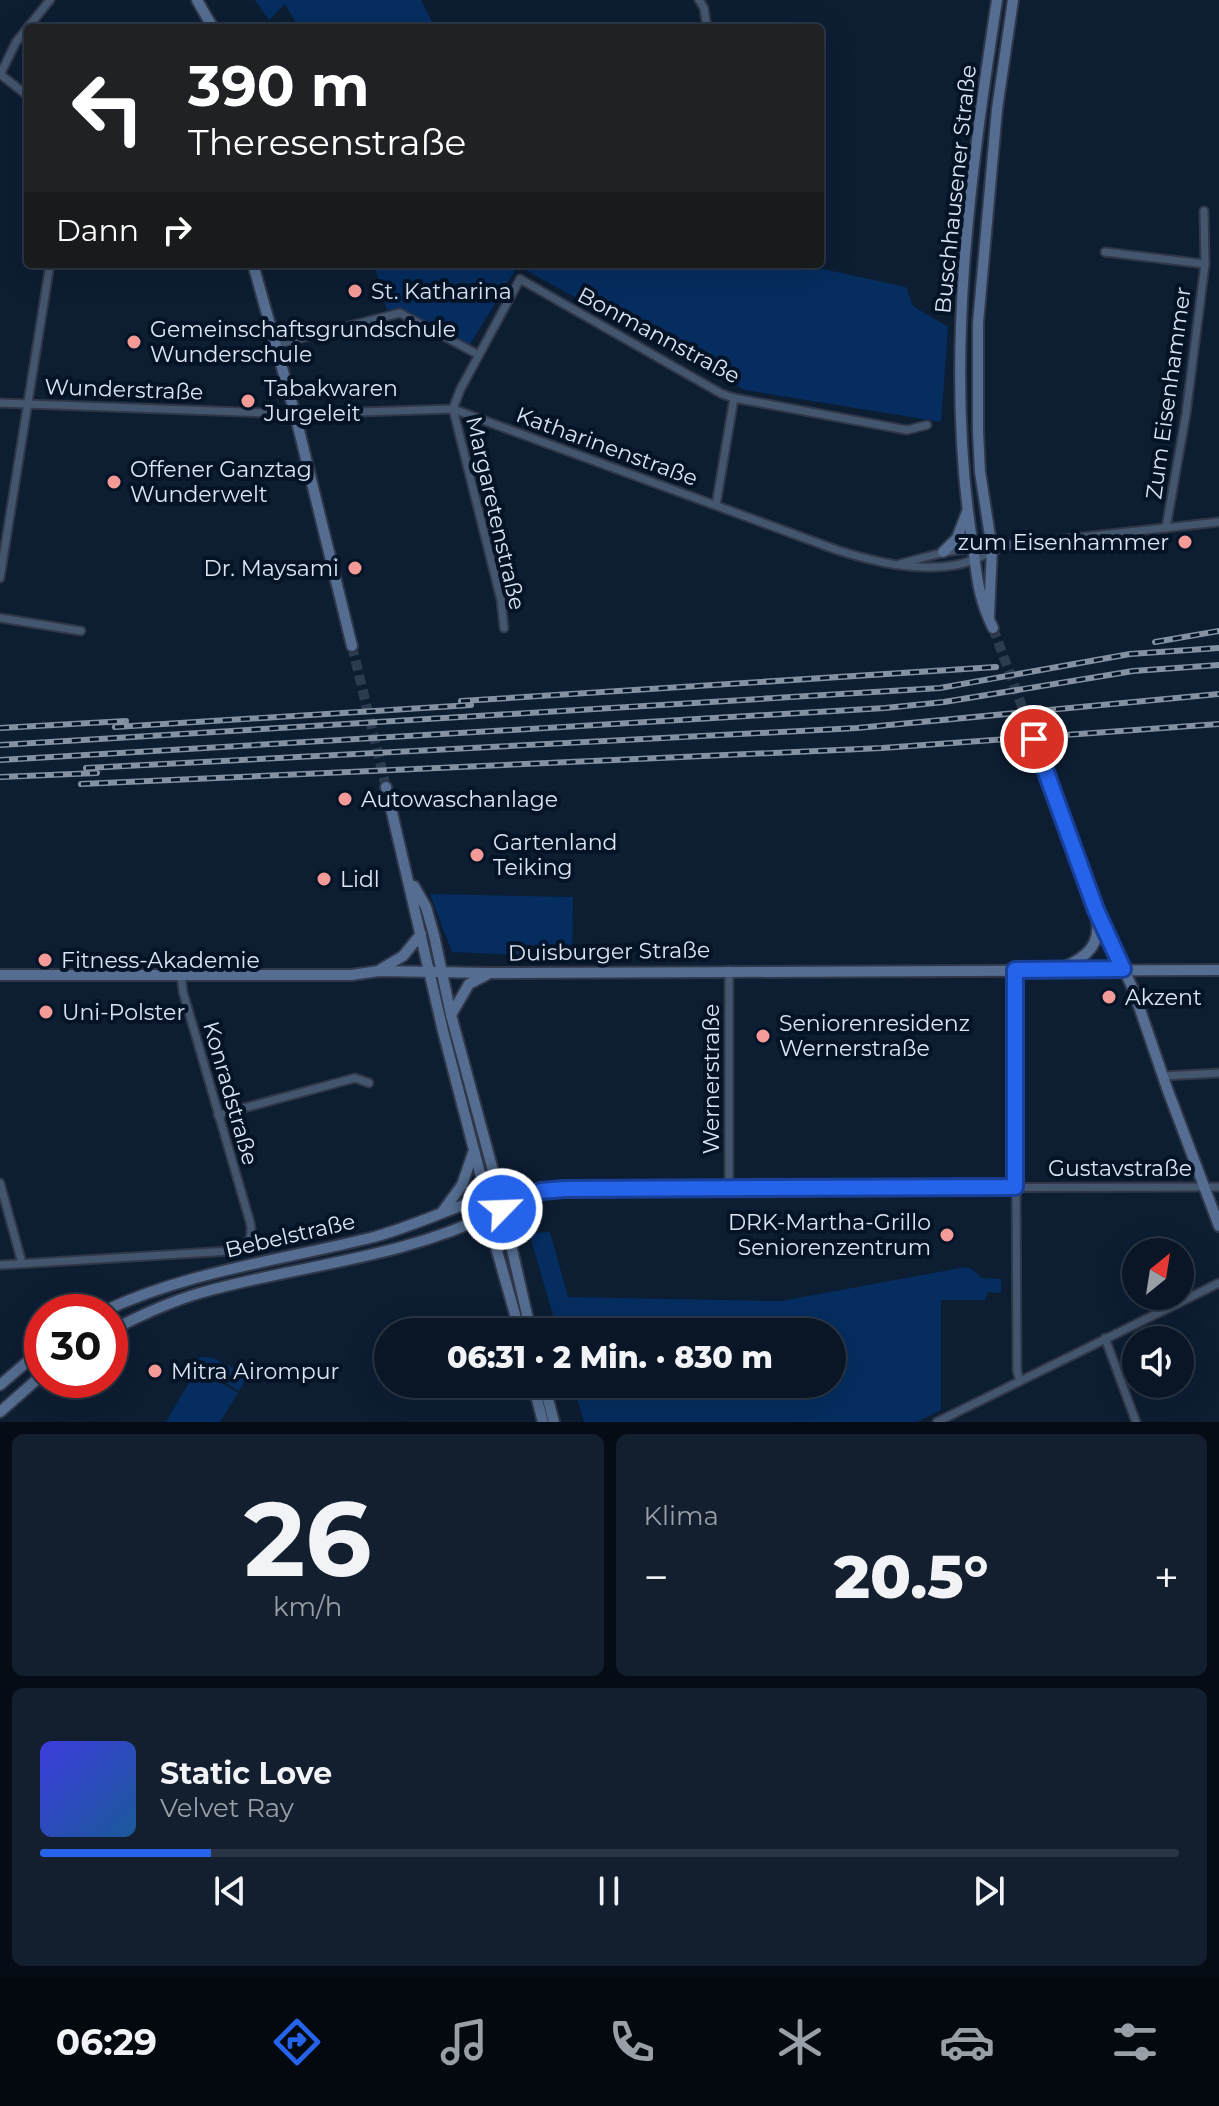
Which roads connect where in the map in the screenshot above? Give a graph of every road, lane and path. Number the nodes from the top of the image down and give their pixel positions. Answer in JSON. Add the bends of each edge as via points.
{"nodes":[{"id":1,"x":50,"y":0,"type":"edge"},
{"id":2,"x":197,"y":0,"type":"edge"},
{"id":3,"x":699,"y":0,"type":"edge"},
{"id":4,"x":997,"y":0,"type":"edge"},
{"id":5,"x":1013,"y":0,"type":"edge"},
{"id":6,"x":31,"y":24,"type":"edge"},
{"id":7,"x":211,"y":24,"type":"edge"},
{"id":8,"x":706,"y":24,"type":"edge"},
{"id":9,"x":24,"y":32,"type":"edge"},
{"id":10,"x":0,"y":74,"type":"edge"},
{"id":11,"x":24,"y":93,"type":"edge"},
{"id":12,"x":1204,"y":211,"type":"dead end"},
{"id":13,"x":1105,"y":252,"type":"dead end"},
{"id":14,"x":1205,"y":264,"type":"junction"},
{"id":15,"x":49,"y":268,"type":"edge"},
{"id":16,"x":254,"y":268,"type":"edge"},
{"id":17,"x":520,"y":279,"type":"joint"},
{"id":18,"x":274,"y":345,"type":"junction"},
{"id":19,"x":479,"y":355,"type":"junction"},
{"id":20,"x":734,"y":398,"type":"junction"},
{"id":21,"x":0,"y":403,"type":"edge"},
{"id":22,"x":28,"y":403,"type":"junction"},
{"id":23,"x":453,"y":409,"type":"junction"},
{"id":24,"x":295,"y":414,"type":"junction"},
{"id":25,"x":927,"y":425,"type":"dead end"},
{"id":26,"x":716,"y":505,"type":"junction"},
{"id":27,"x":967,"y":512,"type":"junction"},
{"id":28,"x":1219,"y":522,"type":"edge"},
{"id":29,"x":1166,"y":528,"type":"junction"},
{"id":30,"x":992,"y":549,"type":"junction"},
{"id":31,"x":943,"y":552,"type":"junction"},
{"id":32,"x":974,"y":553,"type":"junction"},
{"id":33,"x":899,"y":564,"type":"junction"},
{"id":34,"x":0,"y":578,"type":"edge"},
{"id":35,"x":0,"y":618,"type":"edge"},
{"id":36,"x":504,"y":628,"type":"dead end"},
{"id":37,"x":81,"y":631,"type":"dead end"},
{"id":38,"x":352,"y":646,"type":"tunnel mouth"},
{"id":39,"x":1034,"y":739,"type":"tunnel mouth"},
{"id":40,"x":386,"y":787,"type":"tunnel mouth"},
{"id":41,"x":409,"y":877,"type":"junction"},
{"id":42,"x":1096,"y":910,"type":"junction"},
{"id":43,"x":421,"y":934,"type":"junction"},
{"id":44,"x":1123,"y":969,"type":"junction"},
{"id":45,"x":729,"y":970,"type":"junction"},
{"id":46,"x":1015,"y":970,"type":"junction"},
{"id":47,"x":1056,"y":970,"type":"junction"},
{"id":48,"x":1219,"y":970,"type":"edge"},
{"id":49,"x":379,"y":971,"type":"junction"},
{"id":50,"x":435,"y":972,"type":"junction"},
{"id":51,"x":491,"y":973,"type":"junction"},
{"id":52,"x":0,"y":975,"type":"edge"},
{"id":53,"x":181,"y":975,"type":"junction"},
{"id":54,"x":451,"y":1015,"type":"junction"},
{"id":55,"x":1219,"y":1073,"type":"edge"},
{"id":56,"x":1164,"y":1076,"type":"junction"},
{"id":57,"x":369,"y":1083,"type":"dead end"},
{"id":58,"x":218,"y":1115,"type":"junction"},
{"id":59,"x":473,"y":1153,"type":"junction"},
{"id":60,"x":0,"y":1183,"type":"edge"},
{"id":61,"x":1205,"y":1186,"type":"junction"},
{"id":62,"x":1015,"y":1187,"type":"junction"},
{"id":63,"x":1219,"y":1187,"type":"edge"},
{"id":64,"x":729,"y":1188,"type":"junction"},
{"id":65,"x":541,"y":1191,"type":"junction"},
{"id":66,"x":499,"y":1193,"type":"junction"},
{"id":67,"x":486,"y":1196,"type":"junction"},
{"id":68,"x":502,"y":1209,"type":"junction"},
{"id":69,"x":441,"y":1214,"type":"junction"},
{"id":70,"x":489,"y":1215,"type":"junction"},
{"id":71,"x":1219,"y":1226,"type":"edge"},
{"id":72,"x":314,"y":1251,"type":"junction"},
{"id":73,"x":22,"y":1263,"type":"junction"},
{"id":74,"x":0,"y":1265,"type":"edge"},
{"id":75,"x":302,"y":1271,"type":"junction"},
{"id":76,"x":1219,"y":1283,"type":"edge"},
{"id":77,"x":128,"y":1301,"type":"edge"},
{"id":78,"x":516,"y":1318,"type":"edge"},
{"id":79,"x":528,"y":1318,"type":"edge"},
{"id":80,"x":128,"y":1323,"type":"edge"},
{"id":81,"x":1105,"y":1338,"type":"junction"},
{"id":82,"x":24,"y":1364,"type":"edge"},
{"id":83,"x":1020,"y":1381,"type":"junction"},
{"id":84,"x":0,"y":1385,"type":"edge"},
{"id":85,"x":24,"y":1391,"type":"edge"},
{"id":86,"x":537,"y":1398,"type":"edge"},
{"id":87,"x":548,"y":1398,"type":"edge"},
{"id":88,"x":0,"y":1412,"type":"edge"},
{"id":89,"x":543,"y":1422,"type":"edge"},
{"id":90,"x":554,"y":1422,"type":"edge"},
{"id":91,"x":937,"y":1422,"type":"edge"},
{"id":92,"x":1136,"y":1422,"type":"edge"}],
"edges":[{"from":1,"to":6,"type":"street"},
{"from":2,"to":7,"type":"main road"},
{"from":3,"to":8,"type":"street"},
{"from":4,"to":27,"type":"main road","name":"Buschhausener Straße","via":[[964,251],[959,384]]},
{"from":5,"to":30,"type":"main road","name":"Buschhausener Straße","via":[[982,253],[977,359],[980,472]]},
{"from":9,"to":10,"type":"street"},
{"from":10,"to":11,"type":"street"},
{"from":12,"to":14,"type":"street","name":"Zum Eisenhammer"},
{"from":13,"to":14,"type":"street","name":"Zum Eisenhammer"},
{"from":14,"to":29,"type":"street","name":"Zum Eisenhammer"},
{"from":15,"to":22,"type":"street"},
{"from":16,"to":18,"type":"main road"},
{"from":17,"to":19,"type":"street","name":"Margaretenstraße"},
{"from":17,"to":20,"type":"street","name":"Bonmannstraße"},
{"from":18,"to":19,"type":"street","via":[[400,313]]},
{"from":18,"to":24,"type":"main road"},
{"from":19,"to":23,"type":"street","name":"Margaretenstraße"},
{"from":20,"to":25,"type":"street","name":"Bonmannstraße","via":[[907,430]]},
{"from":20,"to":26,"type":"street"},
{"from":21,"to":22,"type":"street","name":"Wunderstraße"},
{"from":22,"to":24,"type":"street","name":"Wunderstraße"},
{"from":22,"to":34,"type":"street"},
{"from":23,"to":24,"type":"street","name":"Katharinenstraße"},
{"from":23,"to":26,"type":"street","name":"Katharinenstraße"},
{"from":23,"to":36,"type":"street","name":"Margaretenstraße"},
{"from":24,"to":38,"type":"main road"},
{"from":26,"to":33,"type":"street","name":"Katharinenstraße","via":[[837,550]]},
{"from":27,"to":31,"type":"main road","via":[[957,538]]},
{"from":27,"to":32,"type":"main road","name":"Buschhausener Straße"},
{"from":28,"to":29,"type":"street","name":"Zum Eisenhammer"},
{"from":29,"to":30,"type":"street","name":"Zum Eisenhammer"},
{"from":30,"to":32,"type":"street","name":"Katharinenstraße"},
{"from":30,"to":32,"type":"main road","name":"Buschhausener Straße","via":[[991,623],[976,581]]},
{"from":31,"to":32,"type":"street","name":"Katharinenstraße"},
{"from":31,"to":33,"type":"street","name":"Katharinenstraße"},
{"from":32,"to":33,"type":"street","name":"Katharinenstraße","via":[[958,565]]},
{"from":35,"to":37,"type":"street"},
{"from":39,"to":42,"type":"main road"},
{"from":40,"to":41,"type":"main road"},
{"from":41,"to":43,"type":"main road"},
{"from":41,"to":50,"type":"main road","via":[[428,913],[440,957]]},
{"from":42,"to":44,"type":"main road"},
{"from":42,"to":47,"type":"main road","via":[[1098,934],[1092,948],[1085,957]]},
{"from":43,"to":49,"type":"main road","via":[[403,956]]},
{"from":43,"to":50,"type":"main road"},
{"from":44,"to":47,"type":"main road","name":"Duisburger Straße"},
{"from":44,"to":48,"type":"main road","name":"Duisburger Straße"},
{"from":44,"to":56,"type":"main road"},
{"from":45,"to":46,"type":"main road","name":"Duisburger Straße"},
{"from":45,"to":51,"type":"main road","name":"Duisburger Straße"},
{"from":45,"to":64,"type":"street","name":"Wernerstraße"},
{"from":46,"to":47,"type":"main road","name":"Duisburger Straße"},
{"from":46,"to":62,"type":"street"},
{"from":49,"to":50,"type":"main road","name":"Duisburger Straße"},
{"from":49,"to":53,"type":"main road","name":"Duisburger Straße"},
{"from":50,"to":51,"type":"main road","name":"Duisburger Straße"},
{"from":50,"to":54,"type":"main road"},
{"from":50,"to":59,"type":"main road"},
{"from":51,"to":54,"type":"main road","via":[[469,984]]},
{"from":52,"to":53,"type":"main road","name":"Duisburger Straße"},
{"from":53,"to":58,"type":"street","name":"Konradstraße"},
{"from":54,"to":66,"type":"main road"},
{"from":55,"to":56,"type":"street"},
{"from":56,"to":61,"type":"main road"},
{"from":57,"to":58,"type":"street","via":[[355,1078]]},
{"from":58,"to":73,"type":"street","name":"Konradstraße","via":[[250,1222],[249,1242],[235,1250]]},
{"from":59,"to":67,"type":"main road"},
{"from":59,"to":69,"type":"main road","via":[[459,1190]]},
{"from":60,"to":73,"type":"street"},
{"from":61,"to":62,"type":"street","name":"Gustavstraße"},
{"from":61,"to":63,"type":"street","name":"Gustavstraße"},
{"from":61,"to":71,"type":"main road"},
{"from":62,"to":64,"type":"street","name":"Gustavstraße"},
{"from":62,"to":83,"type":"street"},
{"from":64,"to":65,"type":"street","name":"Gustavstraße"},
{"from":65,"to":66,"type":"street","name":"Gustavstraße"},
{"from":65,"to":68,"type":"street","name":"Gustavstraße"},
{"from":66,"to":67,"type":"main road","name":"Bebelstraße"},
{"from":66,"to":68,"type":"main road"},
{"from":67,"to":69,"type":"main road","name":"Bebelstraße"},
{"from":67,"to":70,"type":"main road"},
{"from":68,"to":70,"type":"main road","name":"Bebelstraße"},
{"from":68,"to":79,"type":"main road"},
{"from":69,"to":72,"type":"main road","name":"Bebelstraße"},
{"from":70,"to":75,"type":"main road","name":"Bebelstraße","via":[[375,1255]]},
{"from":70,"to":78,"type":"main road"},
{"from":72,"to":75,"type":"main road"},
{"from":72,"to":77,"type":"main road","name":"Bebelstraße","via":[[193,1278]]},
{"from":73,"to":74,"type":"street"},
{"from":75,"to":80,"type":"main road","name":"Bebelstraße","via":[[199,1293]]},
{"from":76,"to":81,"type":"street"},
{"from":81,"to":83,"type":"street"},
{"from":81,"to":92,"type":"street"},
{"from":82,"to":84,"type":"main road"},
{"from":83,"to":91,"type":"street"},
{"from":85,"to":88,"type":"main road"},
{"from":86,"to":89,"type":"main road"},
{"from":87,"to":90,"type":"main road"}]}
